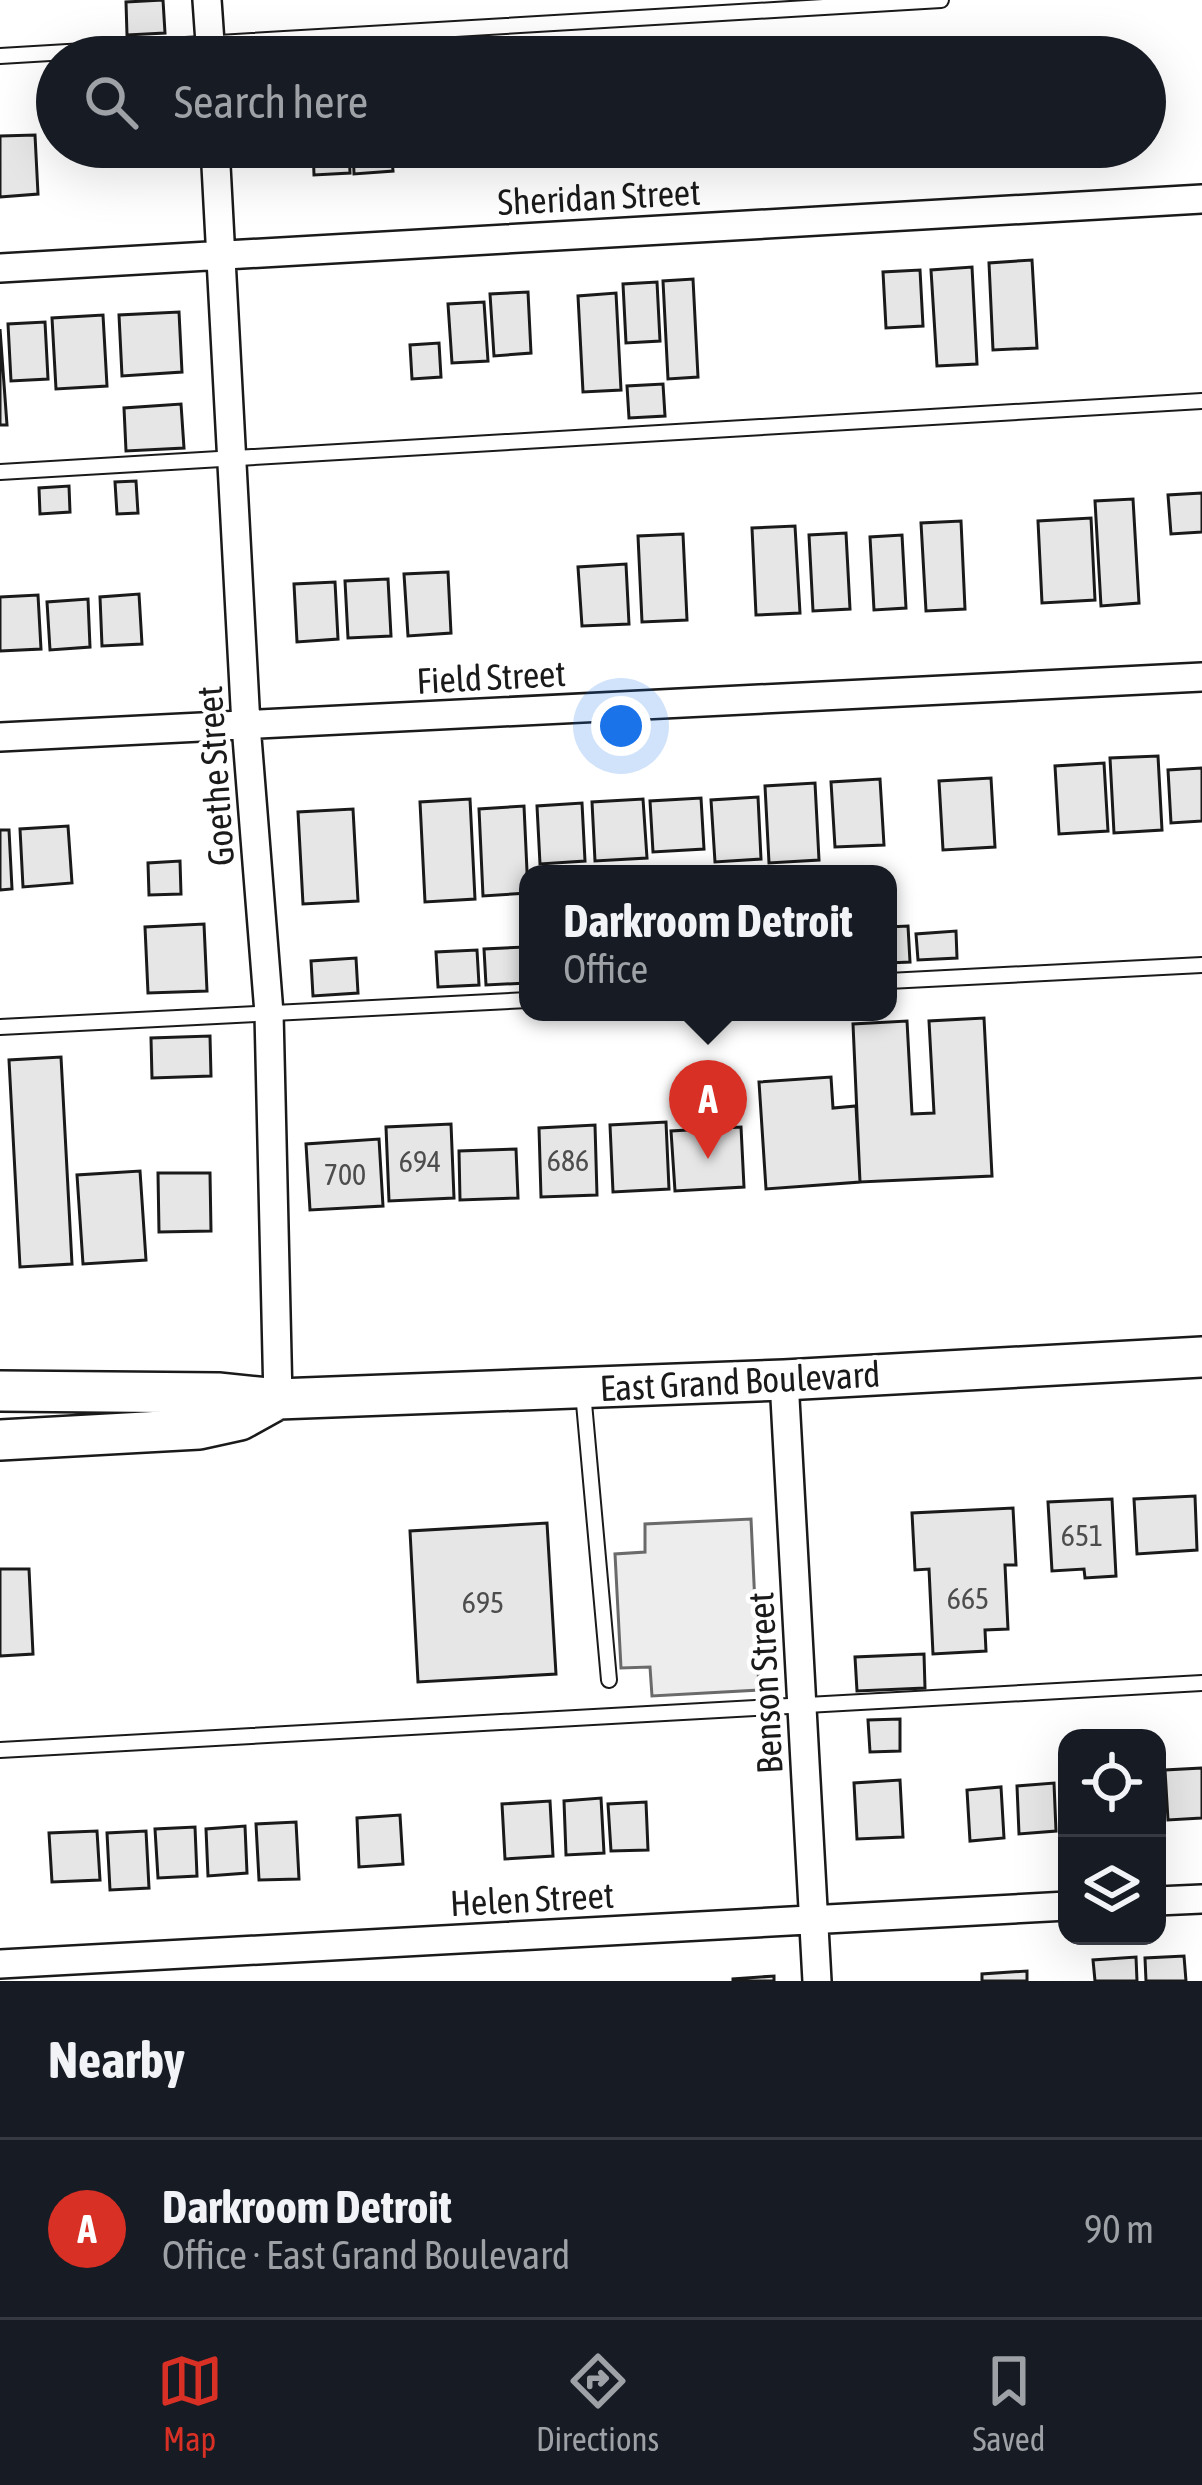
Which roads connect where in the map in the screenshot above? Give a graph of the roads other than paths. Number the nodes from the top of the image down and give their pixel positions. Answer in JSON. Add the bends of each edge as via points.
{"nodes":[{"id":1,"x":207,"y":0,"type":"edge"},
{"id":2,"x":941,"y":0,"type":"edge"},
{"id":3,"x":209,"y":36,"type":"edge"},
{"id":4,"x":415,"y":36,"type":"edge"},
{"id":5,"x":36,"y":55,"type":"edge"},
{"id":6,"x":0,"y":56,"type":"edge"},
{"id":7,"x":216,"y":168,"type":"edge"},
{"id":8,"x":1202,"y":199,"type":"edge"},
{"id":9,"x":221,"y":255,"type":"junction"},
{"id":10,"x":0,"y":268,"type":"edge"},
{"id":11,"x":1202,"y":401,"type":"edge"},
{"id":12,"x":232,"y":459,"type":"junction"},
{"id":13,"x":0,"y":472,"type":"edge"},
{"id":14,"x":1202,"y":677,"type":"edge"},
{"id":15,"x":246,"y":725,"type":"junction"},
{"id":16,"x":0,"y":737,"type":"edge"},
{"id":17,"x":1202,"y":964,"type":"edge"},
{"id":18,"x":897,"y":981,"type":"edge"},
{"id":19,"x":519,"y":1000,"type":"edge"},
{"id":20,"x":269,"y":1013,"type":"junction"},
{"id":21,"x":0,"y":1027,"type":"edge"},
{"id":22,"x":1202,"y":1357,"type":"edge"},
{"id":23,"x":784,"y":1380,"type":"junction"},
{"id":24,"x":583,"y":1388,"type":"junction"},
{"id":25,"x":0,"y":1391,"type":"edge"},
{"id":26,"x":278,"y":1399,"type":"junction"},
{"id":27,"x":0,"y":1440,"type":"edge"},
{"id":28,"x":609,"y":1680,"type":"dead end"},
{"id":29,"x":1202,"y":1683,"type":"edge"},
{"id":30,"x":802,"y":1704,"type":"junction"},
{"id":31,"x":0,"y":1750,"type":"edge"},
{"id":32,"x":1202,"y":1899,"type":"edge"},
{"id":33,"x":1166,"y":1901,"type":"edge"},
{"id":34,"x":1058,"y":1906,"type":"edge"},
{"id":35,"x":813,"y":1920,"type":"junction"},
{"id":36,"x":0,"y":1964,"type":"edge"},
{"id":37,"x":817,"y":1981,"type":"edge"}],
"edges":[{"from":1,"to":3,"type":"street"},
{"from":2,"to":4,"type":"lane"},
{"from":5,"to":6,"type":"lane"},
{"from":7,"to":9,"type":"street","name":"Goethe Street"},
{"from":8,"to":9,"type":"street","name":"Sheridan Street"},
{"from":9,"to":10,"type":"street","name":"Sheridan Street"},
{"from":9,"to":12,"type":"street","name":"Goethe Street"},
{"from":11,"to":12,"type":"lane"},
{"from":12,"to":13,"type":"lane"},
{"from":12,"to":15,"type":"street","name":"Goethe Street"},
{"from":14,"to":15,"type":"street","name":"Field Street"},
{"from":15,"to":16,"type":"street","name":"Field Street"},
{"from":15,"to":20,"type":"street","name":"Goethe Street"},
{"from":17,"to":18,"type":"lane"},
{"from":19,"to":20,"type":"lane"},
{"from":20,"to":21,"type":"lane"},
{"from":20,"to":26,"type":"street","name":"Goethe Street"},
{"from":22,"to":23,"type":"main road","name":"East Grand Boulevard"},
{"from":23,"to":24,"type":"main road","name":"East Grand Boulevard"},
{"from":23,"to":30,"type":"street","name":"Benson Street"},
{"from":24,"to":26,"type":"main road","name":"East Grand Boulevard"},
{"from":24,"to":28,"type":"lane"},
{"from":25,"to":26,"type":"main road","name":"East Grand Boulevard"},
{"from":26,"to":27,"type":"main road","name":"East Grand Boulevard","via":[[200,1429]]},
{"from":29,"to":30,"type":"lane"},
{"from":30,"to":31,"type":"lane"},
{"from":30,"to":35,"type":"street","name":"Benson Street"},
{"from":32,"to":33,"type":"street"},
{"from":34,"to":35,"type":"street","name":"Helen Street"},
{"from":35,"to":36,"type":"street","name":"Helen Street"},
{"from":35,"to":37,"type":"street","name":"Benson Street"}]}
